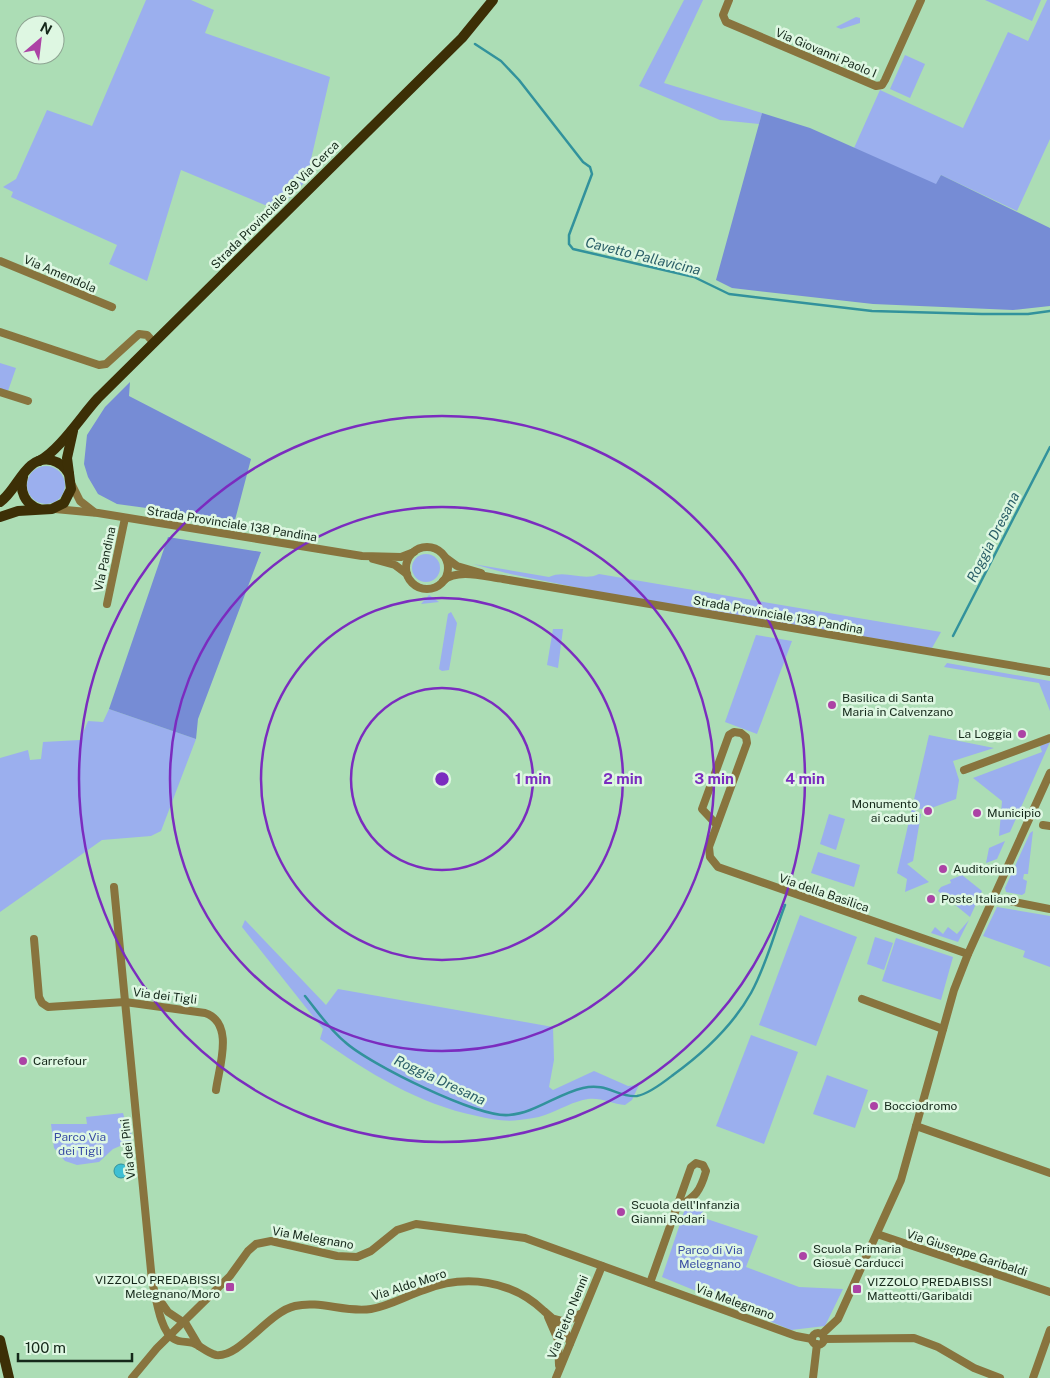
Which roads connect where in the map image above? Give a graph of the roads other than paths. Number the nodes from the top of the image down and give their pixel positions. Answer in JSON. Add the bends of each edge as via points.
{"nodes":[{"id":1,"x":493,"y":0,"type":"edge"},
{"id":2,"x":729,"y":0,"type":"edge"},
{"id":3,"x":921,"y":0,"type":"edge"},
{"id":4,"x":0,"y":261,"type":"edge"},
{"id":5,"x":112,"y":307,"type":"dead end"},
{"id":6,"x":0,"y":332,"type":"edge"},
{"id":7,"x":154,"y":342,"type":"junction"},
{"id":8,"x":0,"y":392,"type":"edge"},
{"id":9,"x":28,"y":401,"type":"dead end"},
{"id":10,"x":75,"y":428,"type":"junction"},
{"id":11,"x":39,"y":460,"type":"junction"},
{"id":12,"x":24,"y":474,"type":"junction"},
{"id":13,"x":70,"y":479,"type":"junction"},
{"id":14,"x":0,"y":502,"type":"edge"},
{"id":15,"x":55,"y":508,"type":"junction"},
{"id":16,"x":41,"y":510,"type":"junction"},
{"id":17,"x":98,"y":513,"type":"junction"},
{"id":18,"x":0,"y":517,"type":"edge"},
{"id":19,"x":124,"y":518,"type":"junction"},
{"id":20,"x":414,"y":552,"type":"junction"},
{"id":21,"x":443,"y":555,"type":"junction"},
{"id":22,"x":362,"y":556,"type":"junction"},
{"id":23,"x":407,"y":574,"type":"junction"},
{"id":24,"x":503,"y":579,"type":"junction"},
{"id":25,"x":443,"y":580,"type":"junction"},
{"id":26,"x":107,"y":604,"type":"dead end"},
{"id":27,"x":1050,"y":672,"type":"edge"},
{"id":28,"x":1050,"y":738,"type":"edge"},
{"id":29,"x":964,"y":770,"type":"dead end"},
{"id":30,"x":1050,"y":773,"type":"edge"},
{"id":31,"x":717,"y":825,"type":"junction"},
{"id":32,"x":114,"y":888,"type":"dead end"},
{"id":33,"x":994,"y":898,"type":"junction"},
{"id":34,"x":1050,"y":909,"type":"edge"},
{"id":35,"x":34,"y":939,"type":"dead end"},
{"id":36,"x":968,"y":954,"type":"junction"},
{"id":37,"x":862,"y":999,"type":"dead end"},
{"id":38,"x":125,"y":1002,"type":"junction"},
{"id":39,"x":943,"y":1029,"type":"junction"},
{"id":40,"x":216,"y":1090,"type":"dead end"},
{"id":41,"x":916,"y":1126,"type":"junction"},
{"id":42,"x":1050,"y":1173,"type":"edge"},
{"id":43,"x":678,"y":1208,"type":"junction"},
{"id":44,"x":877,"y":1234,"type":"junction"},
{"id":45,"x":602,"y":1266,"type":"junction"},
{"id":46,"x":650,"y":1283,"type":"junction"},
{"id":47,"x":1050,"y":1292,"type":"edge"},
{"id":48,"x":156,"y":1293,"type":"junction"},
{"id":49,"x":583,"y":1310,"type":"junction"},
{"id":50,"x":544,"y":1311,"type":"junction"},
{"id":51,"x":553,"y":1318,"type":"junction"},
{"id":52,"x":184,"y":1321,"type":"junction"},
{"id":53,"x":1050,"y":1330,"type":"edge"},
{"id":54,"x":555,"y":1333,"type":"junction"},
{"id":55,"x":169,"y":1336,"type":"junction"},
{"id":56,"x":823,"y":1336,"type":"junction"},
{"id":57,"x":0,"y":1340,"type":"edge"},
{"id":58,"x":570,"y":1342,"type":"junction"},
{"id":59,"x":814,"y":1342,"type":"junction"},
{"id":60,"x":201,"y":1348,"type":"junction"},
{"id":61,"x":559,"y":1370,"type":"junction"},
{"id":62,"x":9,"y":1378,"type":"edge"},
{"id":63,"x":132,"y":1378,"type":"edge"},
{"id":64,"x":556,"y":1378,"type":"edge"},
{"id":65,"x":812,"y":1378,"type":"edge"},
{"id":66,"x":1000,"y":1378,"type":"edge"},
{"id":67,"x":1033,"y":1378,"type":"edge"}],
"edges":[{"from":1,"to":7,"type":"main road","name":"Strada Provinciale 39 Via Cerca","via":[[455,45]]},
{"from":2,"to":3,"type":"street","name":"Via Giovanni Paolo I","via":[[723,15],[726,22],[876,86],[882,85]]},
{"from":4,"to":5,"type":"street","name":"Via Amendola"},
{"from":6,"to":7,"type":"street","via":[[103,365],[139,334]]},
{"from":7,"to":10,"type":"main road","name":"Strada Provinciale 39 Via Cerca","via":[[98,398]]},
{"from":8,"to":9,"type":"street"},
{"from":10,"to":11,"type":"main road","name":"Strada Provinciale 39 Via Cerca"},
{"from":10,"to":13,"type":"main road","name":"Strada Provinciale 39 Via Cerca","via":[[68,453]]},
{"from":11,"to":12,"type":"main road","name":"Strada Provinciale 39 Via Cerca"},
{"from":11,"to":13,"type":"main road","via":[[54,461],[63,466]]},
{"from":12,"to":14,"type":"main road","name":"Strada Provinciale 39 Via Cerca","via":[[14,490]]},
{"from":12,"to":16,"type":"main road","via":[[21,486],[25,499]]},
{"from":13,"to":15,"type":"main road","via":[[67,499]]},
{"from":13,"to":17,"type":"street","name":"Strada Provinciale 138 Pandina","via":[[80,501]]},
{"from":15,"to":16,"type":"main road"},
{"from":15,"to":17,"type":"street","name":"Strada Provinciale 138 Pandina"},
{"from":16,"to":18,"type":"main road","via":[[18,511]]},
{"from":17,"to":19,"type":"street","name":"Strada Provinciale 138 Pandina"},
{"from":19,"to":22,"type":"street","name":"Strada Provinciale 138 Pandina"},
{"from":19,"to":26,"type":"street","name":"Via Pandina"},
{"from":20,"to":21,"type":"street","via":[[428,547]]},
{"from":20,"to":22,"type":"street","name":"Strada Provinciale 138 Pandina","via":[[401,556]]},
{"from":20,"to":23,"type":"street","via":[[407,562]]},
{"from":21,"to":24,"type":"street","name":"Strada Provinciale 138 Pandina","via":[[455,565]]},
{"from":21,"to":25,"type":"street","via":[[447,567]]},
{"from":22,"to":23,"type":"street","name":"Strada Provinciale 138 Pandina","via":[[397,566]]},
{"from":23,"to":25,"type":"street","via":[[422,588],[433,587]]},
{"from":24,"to":25,"type":"street","name":"Strada Provinciale 138 Pandina","via":[[457,575]]},
{"from":24,"to":27,"type":"street","name":"Strada Provinciale 138 Pandina"},
{"from":28,"to":29,"type":"street"},
{"from":30,"to":33,"type":"street"},
{"from":31,"to":31,"type":"street","name":"Via della Basilica","via":[[747,743],[740,732],[729,735],[702,810]]},
{"from":31,"to":36,"type":"street","name":"Via della Basilica","via":[[709,847],[710,857],[718,867]]},
{"from":32,"to":38,"type":"street","name":"Via dei Pini"},
{"from":33,"to":34,"type":"street"},
{"from":33,"to":36,"type":"street"},
{"from":35,"to":38,"type":"street","via":[[39,997],[44,1005],[53,1008]]},
{"from":36,"to":39,"type":"street"},
{"from":37,"to":39,"type":"street"},
{"from":38,"to":40,"type":"street","name":"Via dei Tigli","via":[[205,1013],[215,1018],[223,1032]]},
{"from":38,"to":48,"type":"street","name":"Via dei Pini","via":[[150,1263]]},
{"from":39,"to":41,"type":"street"},
{"from":41,"to":42,"type":"street"},
{"from":41,"to":44,"type":"street","via":[[901,1180]]},
{"from":43,"to":43,"type":"street","via":[[698,1192],[706,1171],[703,1165],[696,1163],[691,1167]]},
{"from":43,"to":46,"type":"street"},
{"from":44,"to":47,"type":"street","name":"Via Giuseppe Garibaldi"},
{"from":44,"to":56,"type":"street","via":[[838,1319]]},
{"from":45,"to":46,"type":"street","name":"Via Melegnano"},
{"from":45,"to":49,"type":"street","name":"Via Pietro Nenni"},
{"from":45,"to":52,"type":"street","name":"Via Melegnano","via":[[519,1236],[428,1224],[403,1227],[371,1251],[357,1257],[266,1241],[251,1247],[230,1276]]},
{"from":46,"to":59,"type":"street","name":"Via Melegnano"},
{"from":48,"to":52,"type":"street","name":"Via dei Pini","via":[[168,1312]]},
{"from":48,"to":55,"type":"street","name":"Via dei Pini","via":[[162,1325]]},
{"from":49,"to":51,"type":"street","via":[[566,1322]]},
{"from":49,"to":58,"type":"street","name":"Via Pietro Nenni"},
{"from":50,"to":51,"type":"street","name":"Via Aldo Moro"},
{"from":50,"to":54,"type":"street","name":"Via Aldo Moro"},
{"from":50,"to":60,"type":"street","name":"Via Aldo Moro","via":[[532,1299],[504,1287],[482,1282],[448,1282],[372,1309],[349,1310],[309,1304],[294,1306],[271,1318],[230,1352],[215,1354]]},
{"from":51,"to":58,"type":"street","name":"Via Aldo Moro"},
{"from":52,"to":55,"type":"street","name":"Via Melegnano"},
{"from":52,"to":60,"type":"street"},
{"from":53,"to":67,"type":"street"},
{"from":54,"to":58,"type":"street"},
{"from":54,"to":61,"type":"street","name":"Via Aldo Moro"},
{"from":55,"to":60,"type":"street","name":"Via Aldo Moro"},
{"from":55,"to":63,"type":"street","name":"Via Melegnano"},
{"from":56,"to":59,"type":"street","via":[[822,1343]]},
{"from":56,"to":66,"type":"street","via":[[914,1338]]},
{"from":57,"to":62,"type":"main road"},
{"from":58,"to":61,"type":"street","name":"Via Pietro Nenni"},
{"from":59,"to":65,"type":"street"},
{"from":61,"to":64,"type":"street","name":"Via Pietro Nenni"}]}
